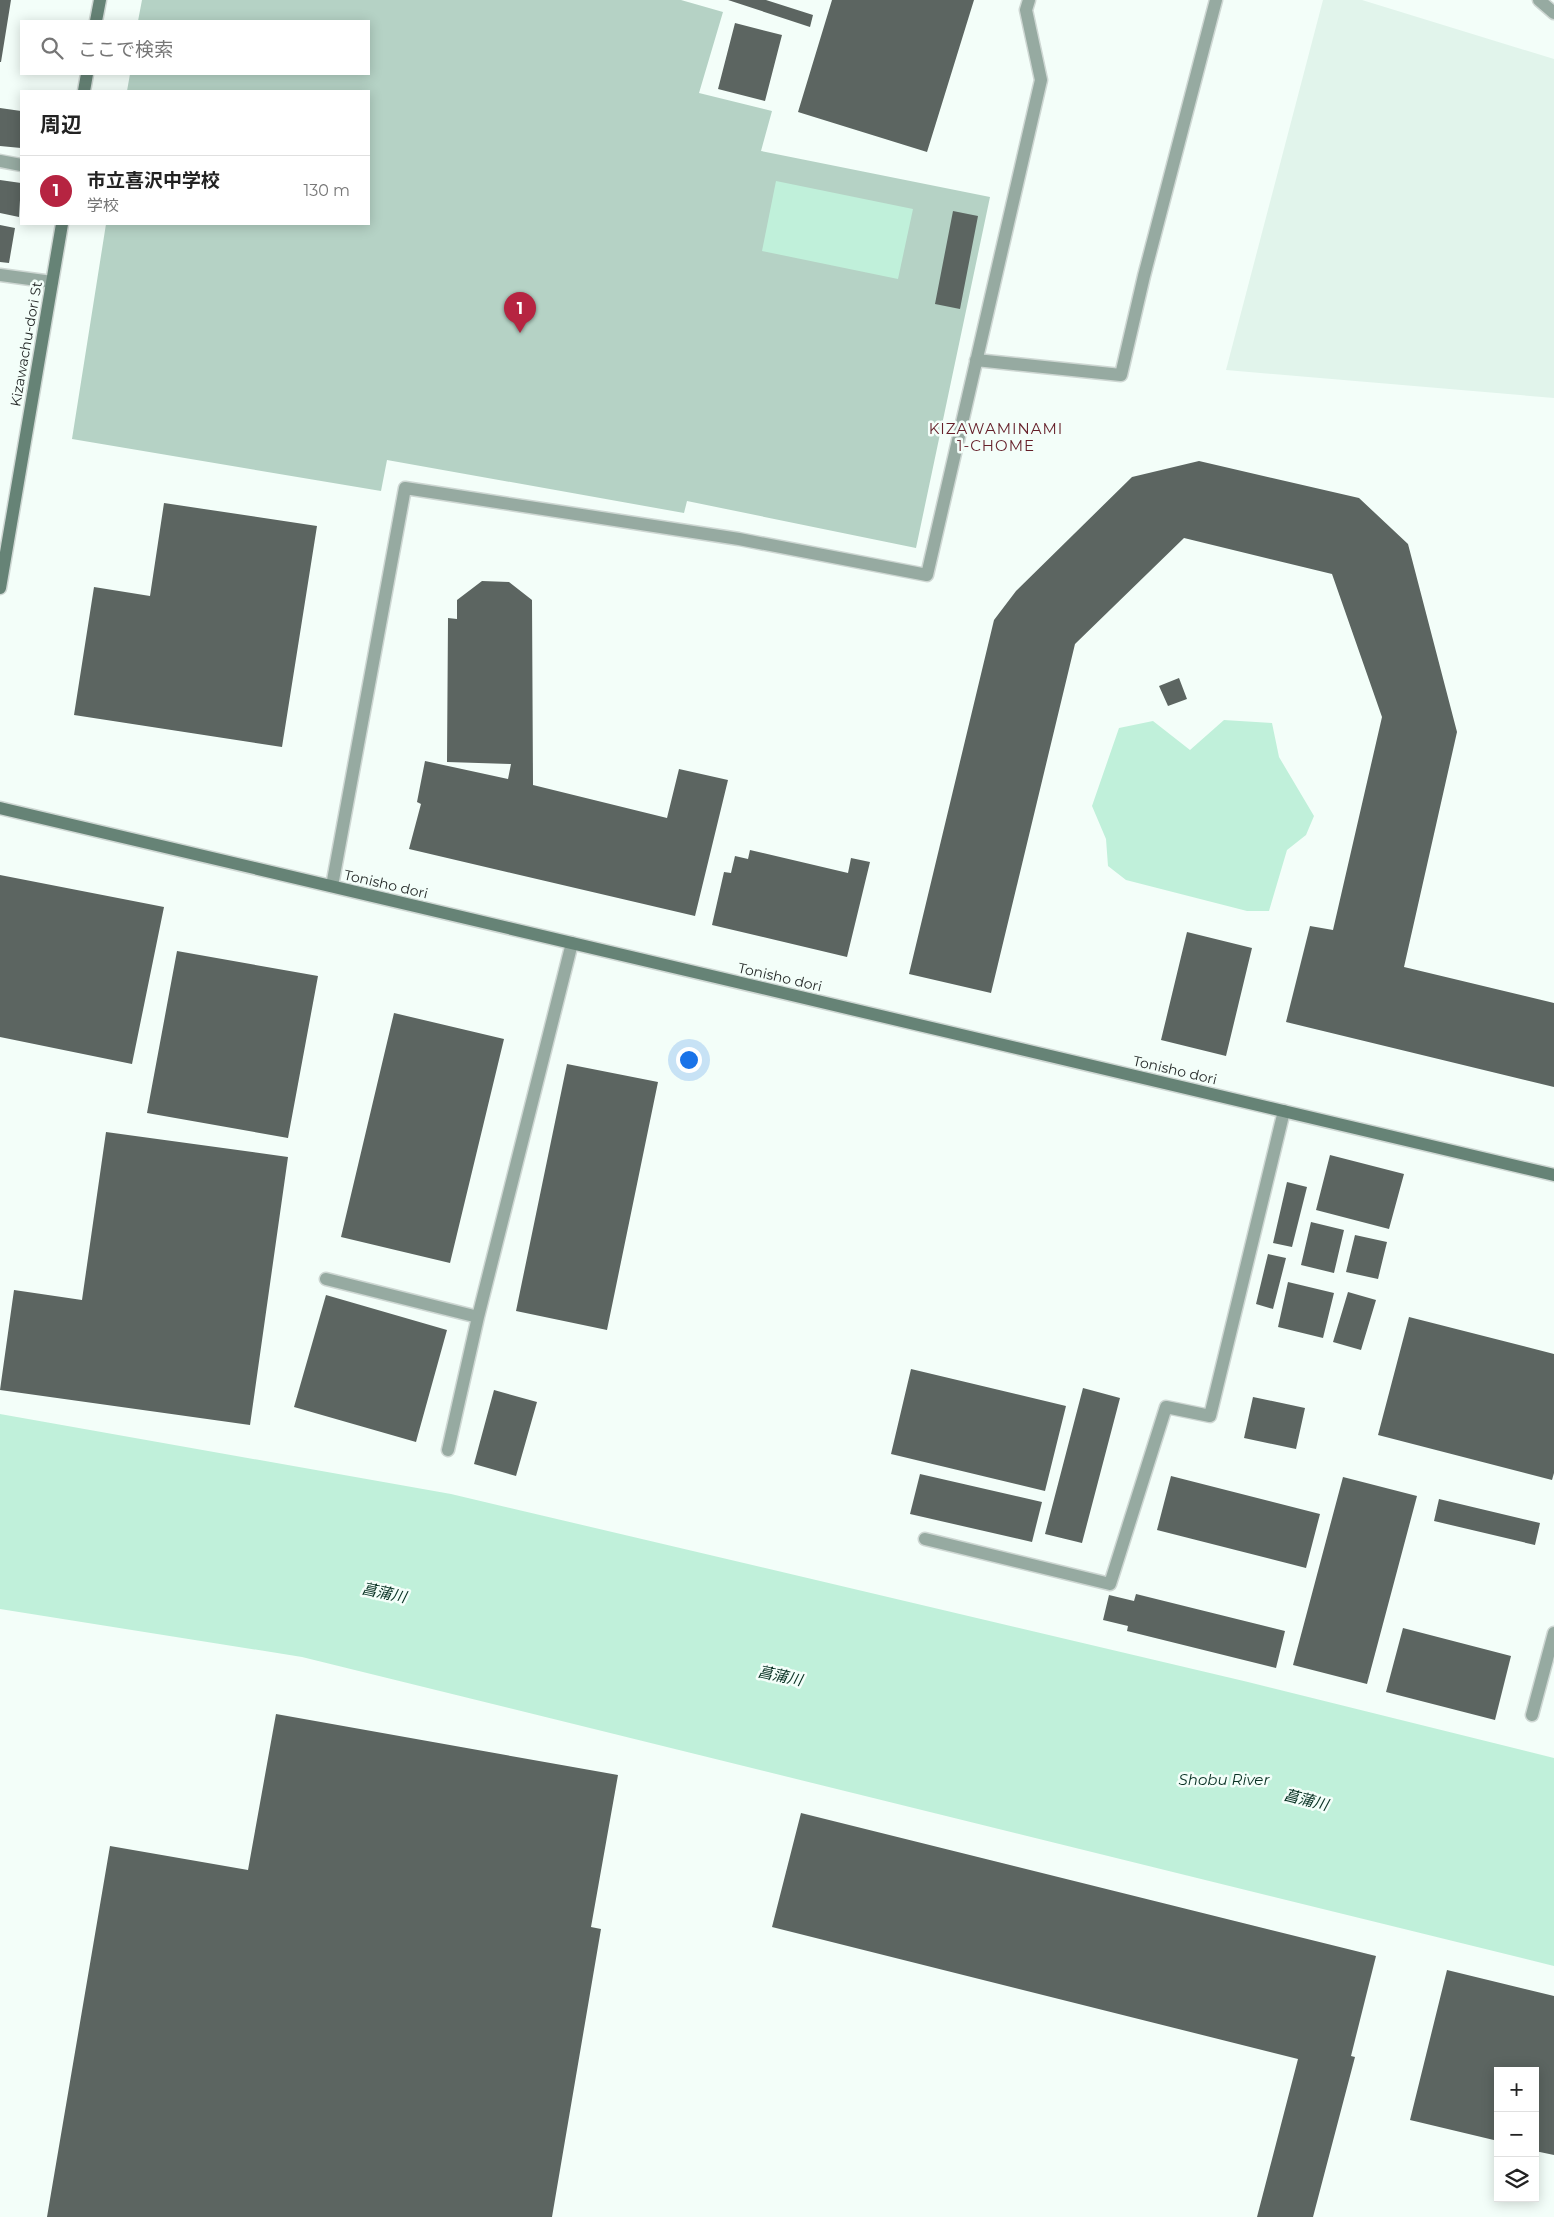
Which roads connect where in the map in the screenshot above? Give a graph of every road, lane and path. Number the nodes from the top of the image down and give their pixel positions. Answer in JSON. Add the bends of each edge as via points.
{"nodes":[{"id":1,"x":100,"y":0,"type":"edge"},
{"id":2,"x":1029,"y":0,"type":"edge"},
{"id":3,"x":1216,"y":0,"type":"edge"},
{"id":4,"x":1540,"y":0,"type":"edge"},
{"id":5,"x":1554,"y":13,"type":"edge"},
{"id":6,"x":96,"y":20,"type":"edge"},
{"id":7,"x":87,"y":75,"type":"edge"},
{"id":8,"x":84,"y":90,"type":"edge"},
{"id":9,"x":0,"y":161,"type":"edge"},
{"id":10,"x":20,"y":165,"type":"edge"},
{"id":11,"x":62,"y":225,"type":"edge"},
{"id":12,"x":0,"y":275,"type":"edge"},
{"id":13,"x":52,"y":282,"type":"junction"},
{"id":14,"x":976,"y":360,"type":"junction"},
{"id":15,"x":0,"y":588,"type":"edge"},
{"id":16,"x":0,"y":808,"type":"edge"},
{"id":17,"x":332,"y":886,"type":"junction"},
{"id":18,"x":572,"y":943,"type":"junction"},
{"id":19,"x":1284,"y":1111,"type":"junction"},
{"id":20,"x":1554,"y":1175,"type":"edge"},
{"id":21,"x":326,"y":1279,"type":"dead end"},
{"id":22,"x":478,"y":1317,"type":"junction"},
{"id":23,"x":448,"y":1450,"type":"dead end"},
{"id":24,"x":925,"y":1539,"type":"dead end"},
{"id":25,"x":1554,"y":1633,"type":"edge"},
{"id":26,"x":1532,"y":1715,"type":"dead end"}],
"edges":[{"from":1,"to":6,"type":"street"},
{"from":2,"to":14,"type":"street","via":[[1026,10],[1041,80]]},
{"from":3,"to":14,"type":"street","via":[[1121,375]]},
{"from":4,"to":5,"type":"street"},
{"from":7,"to":8,"type":"street"},
{"from":9,"to":10,"type":"street"},
{"from":11,"to":13,"type":"street","name":"Kizawachu-dori St"},
{"from":12,"to":13,"type":"street"},
{"from":13,"to":15,"type":"street","name":"Kizawachu-dori St"},
{"from":14,"to":17,"type":"street","via":[[927,575],[739,539],[404,488]]},
{"from":16,"to":17,"type":"street","name":"Tonisho dori"},
{"from":17,"to":18,"type":"street","name":"Tonisho dori"},
{"from":18,"to":19,"type":"street","name":"Tonisho dori"},
{"from":18,"to":22,"type":"street"},
{"from":19,"to":20,"type":"street","name":"Tonisho dori"},
{"from":19,"to":24,"type":"street","via":[[1210,1416],[1166,1408],[1110,1584]]},
{"from":21,"to":22,"type":"street"},
{"from":22,"to":23,"type":"street"},
{"from":25,"to":26,"type":"street"}]}
